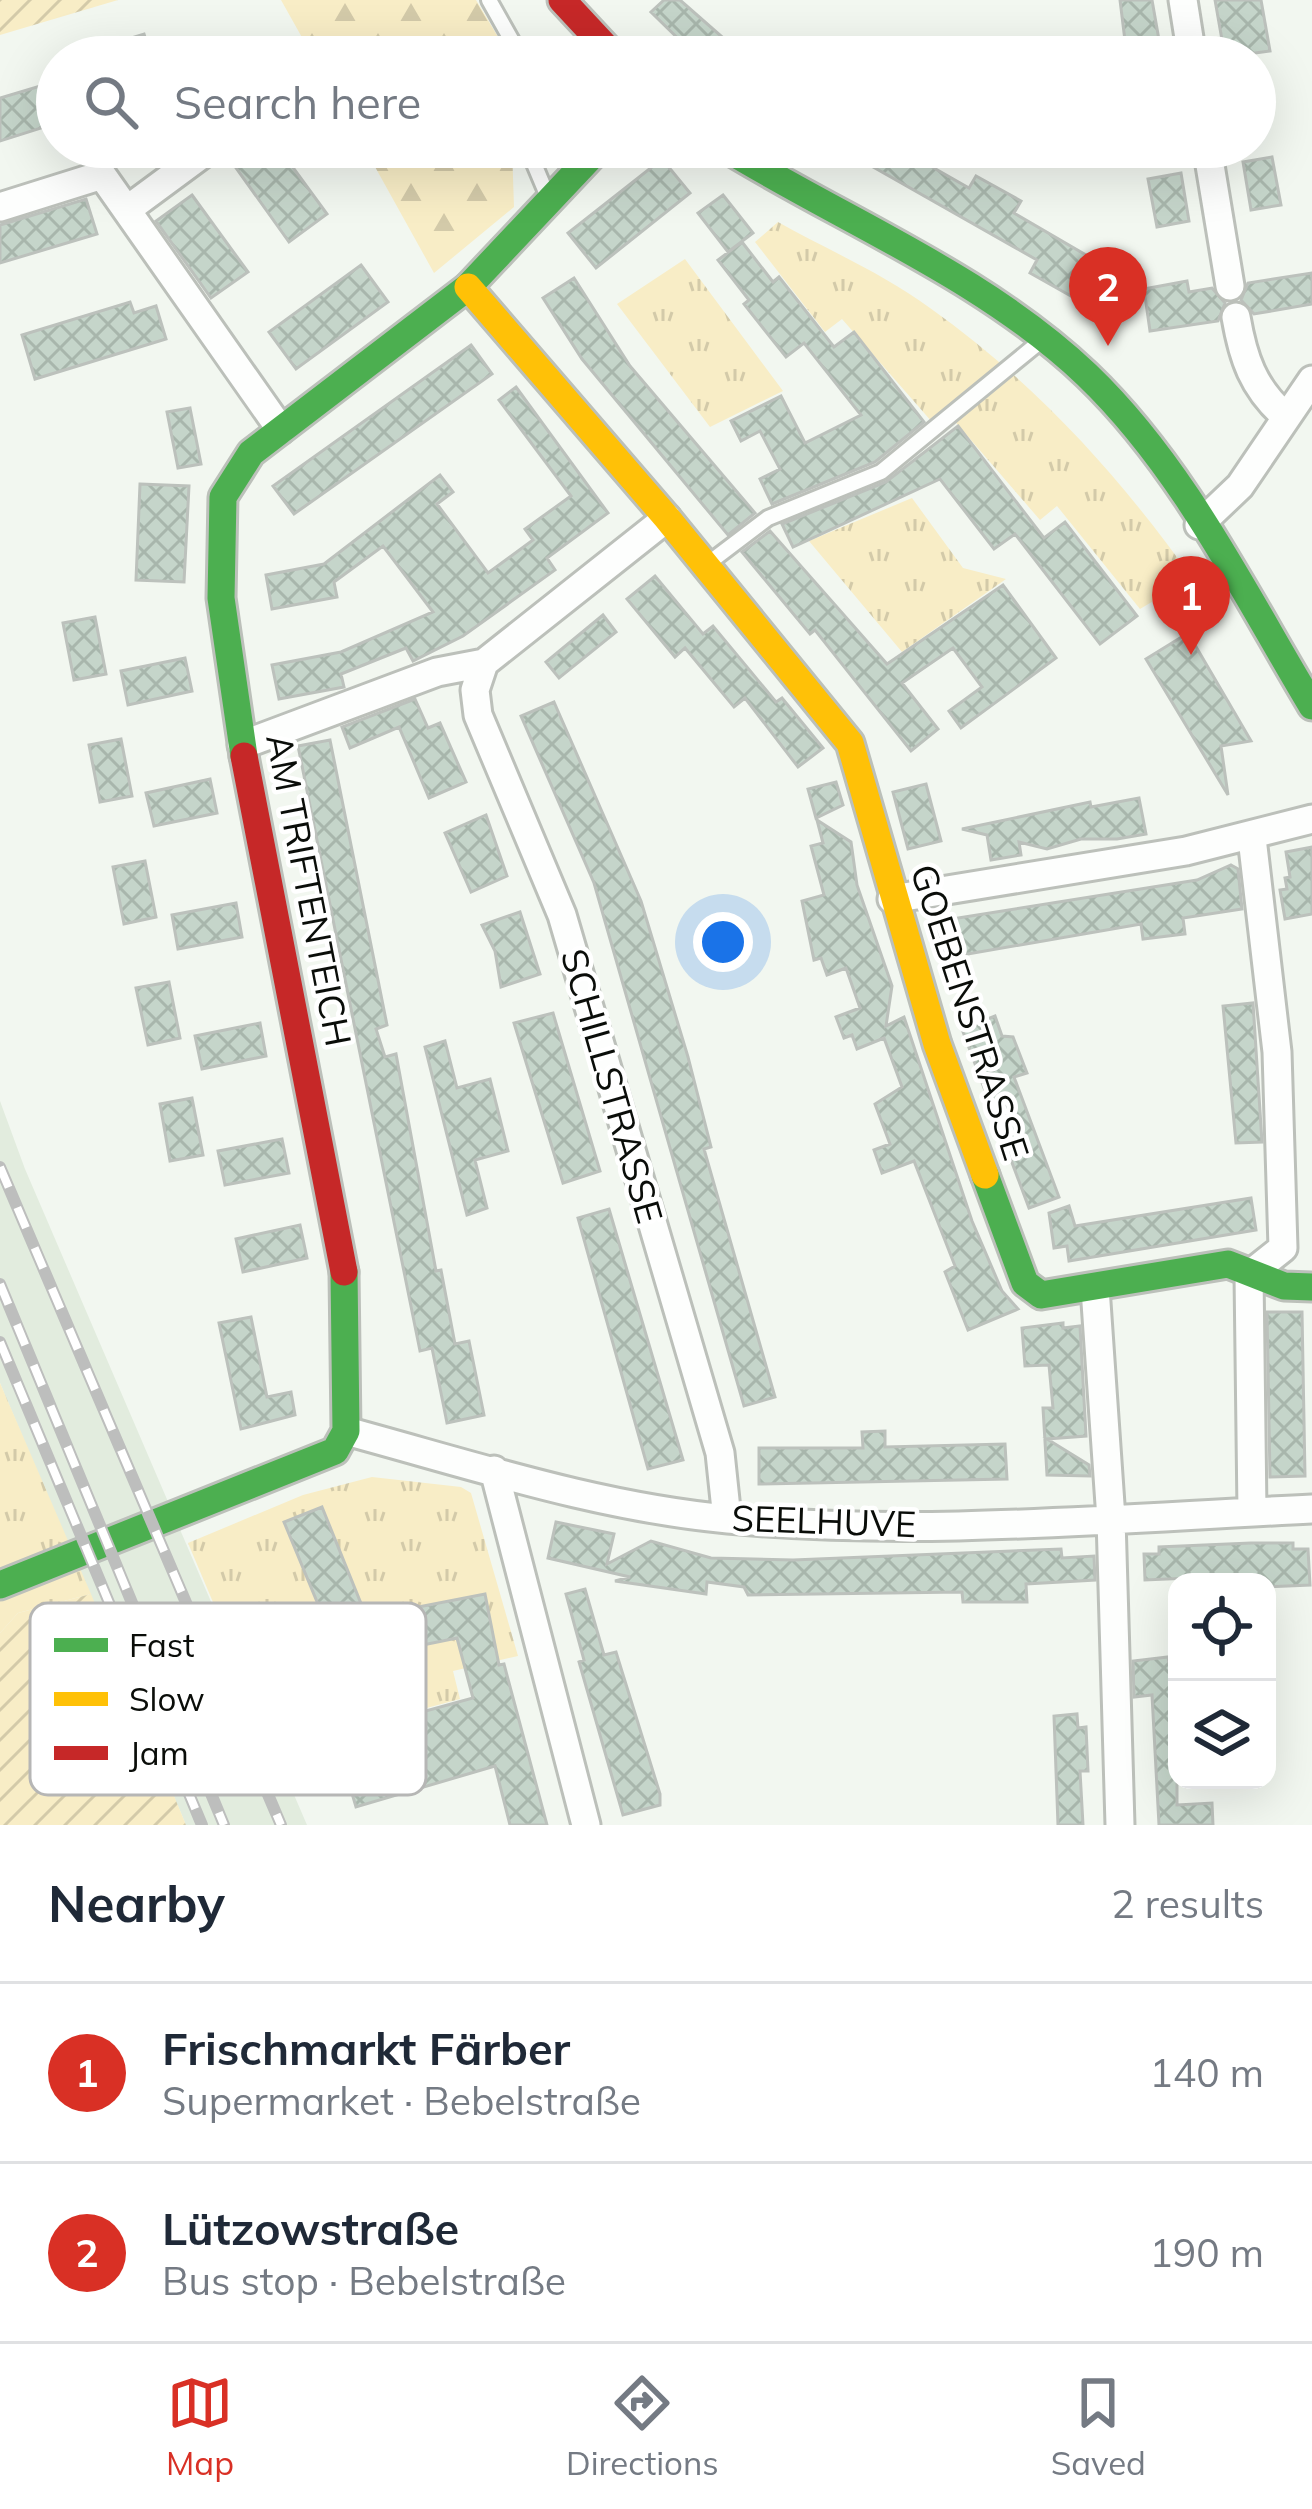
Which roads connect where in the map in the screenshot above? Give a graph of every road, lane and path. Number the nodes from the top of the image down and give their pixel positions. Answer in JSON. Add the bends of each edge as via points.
{"nodes":[{"id":1,"x":489,"y":0,"type":"edge"},
{"id":2,"x":562,"y":0,"type":"edge"},
{"id":3,"x":1183,"y":0,"type":"edge"},
{"id":4,"x":509,"y":36,"type":"edge"},
{"id":5,"x":595,"y":36,"type":"edge"},
{"id":6,"x":1189,"y":36,"type":"edge"},
{"id":7,"x":184,"y":168,"type":"edge"},
{"id":8,"x":532,"y":168,"type":"edge"},
{"id":9,"x":581,"y":168,"type":"edge"},
{"id":10,"x":761,"y":168,"type":"edge"},
{"id":11,"x":1211,"y":168,"type":"edge"},
{"id":12,"x":550,"y":201,"type":"junction"},
{"id":13,"x":0,"y":207,"type":"edge"},
{"id":14,"x":128,"y":209,"type":"junction"},
{"id":15,"x":1230,"y":286,"type":"dead end"},
{"id":16,"x":468,"y":287,"type":"junction"},
{"id":17,"x":1236,"y":317,"type":"dead end"},
{"id":18,"x":1042,"y":340,"type":"junction"},
{"id":19,"x":1312,"y":380,"type":"edge"},
{"id":20,"x":1285,"y":416,"type":"junction"},
{"id":21,"x":281,"y":430,"type":"junction"},
{"id":22,"x":667,"y":518,"type":"junction"},
{"id":23,"x":1199,"y":524,"type":"junction"},
{"id":24,"x":706,"y":565,"type":"junction"},
{"id":25,"x":484,"y":663,"type":"junction"},
{"id":26,"x":1312,"y":706,"type":"edge"},
{"id":27,"x":242,"y":745,"type":"junction"},
{"id":28,"x":1312,"y":819,"type":"edge"},
{"id":29,"x":1252,"y":838,"type":"junction"},
{"id":30,"x":892,"y":899,"type":"junction"},
{"id":31,"x":1249,"y":1275,"type":"junction"},
{"id":32,"x":1312,"y":1287,"type":"edge"},
{"id":33,"x":1095,"y":1288,"type":"junction"},
{"id":34,"x":346,"y":1431,"type":"junction"},
{"id":35,"x":494,"y":1470,"type":"junction"},
{"id":36,"x":1312,"y":1509,"type":"edge"},
{"id":37,"x":1252,"y":1512,"type":"junction"},
{"id":38,"x":727,"y":1519,"type":"junction"},
{"id":39,"x":1111,"y":1519,"type":"junction"},
{"id":40,"x":0,"y":1585,"type":"edge"},
{"id":41,"x":586,"y":1825,"type":"edge"},
{"id":42,"x":1120,"y":1825,"type":"edge"}],
"edges":[{"from":1,"to":4,"type":"lane"},
{"from":2,"to":5,"type":"street"},
{"from":3,"to":6,"type":"street"},
{"from":7,"to":14,"type":"street"},
{"from":8,"to":12,"type":"lane"},
{"from":9,"to":12,"type":"street","name":"AM TRIFTENTEICH"},
{"from":10,"to":18,"type":"street"},
{"from":11,"to":15,"type":"street"},
{"from":12,"to":16,"type":"street","name":"AM TRIFTENTEICH"},
{"from":13,"to":14,"type":"street","via":[[102,175]]},
{"from":14,"to":21,"type":"street"},
{"from":16,"to":21,"type":"street","name":"AM TRIFTENTEICH"},
{"from":16,"to":22,"type":"street","name":"GOEBENSTRASSE"},
{"from":17,"to":20,"type":"street","via":[[1248,371]]},
{"from":18,"to":23,"type":"street","via":[[1133,424]]},
{"from":18,"to":24,"type":"lane","via":[[881,472],[768,518]]},
{"from":19,"to":20,"type":"street"},
{"from":20,"to":23,"type":"street","via":[[1240,486]]},
{"from":21,"to":27,"type":"street","name":"AM TRIFTENTEICH","via":[[251,453],[223,497],[221,598]]},
{"from":22,"to":24,"type":"street","name":"GOEBENSTRASSE"},
{"from":22,"to":25,"type":"street"},
{"from":23,"to":26,"type":"street"},
{"from":24,"to":30,"type":"street","name":"GOEBENSTRASSE","via":[[850,743]]},
{"from":25,"to":27,"type":"street","via":[[436,671]]},
{"from":25,"to":38,"type":"street","name":"SCHILLSTRASSE","via":[[478,715],[562,914],[719,1454]]},
{"from":27,"to":34,"type":"street","name":"AM TRIFTENTEICH","via":[[344,1259]]},
{"from":28,"to":29,"type":"street"},
{"from":29,"to":30,"type":"street"},
{"from":29,"to":31,"type":"street","via":[[1277,1052],[1283,1248]]},
{"from":30,"to":33,"type":"street","name":"GOEBENSTRASSE","via":[[1025,1283],[1041,1295]]},
{"from":31,"to":32,"type":"street","name":"GOEBENSTRASSE"},
{"from":31,"to":33,"type":"street","name":"GOEBENSTRASSE","via":[[1228,1264]]},
{"from":31,"to":37,"type":"street"},
{"from":33,"to":39,"type":"street"},
{"from":34,"to":35,"type":"street","name":"SEELHUVE"},
{"from":34,"to":40,"type":"street","via":[[335,1451]]},
{"from":35,"to":38,"type":"street","name":"SEELHUVE","via":[[610,1502]]},
{"from":35,"to":41,"type":"street"},
{"from":36,"to":37,"type":"street","name":"SEELHUVE"},
{"from":37,"to":39,"type":"street","name":"SEELHUVE"},
{"from":38,"to":39,"type":"street","name":"SEELHUVE"},
{"from":39,"to":42,"type":"street"}]}
